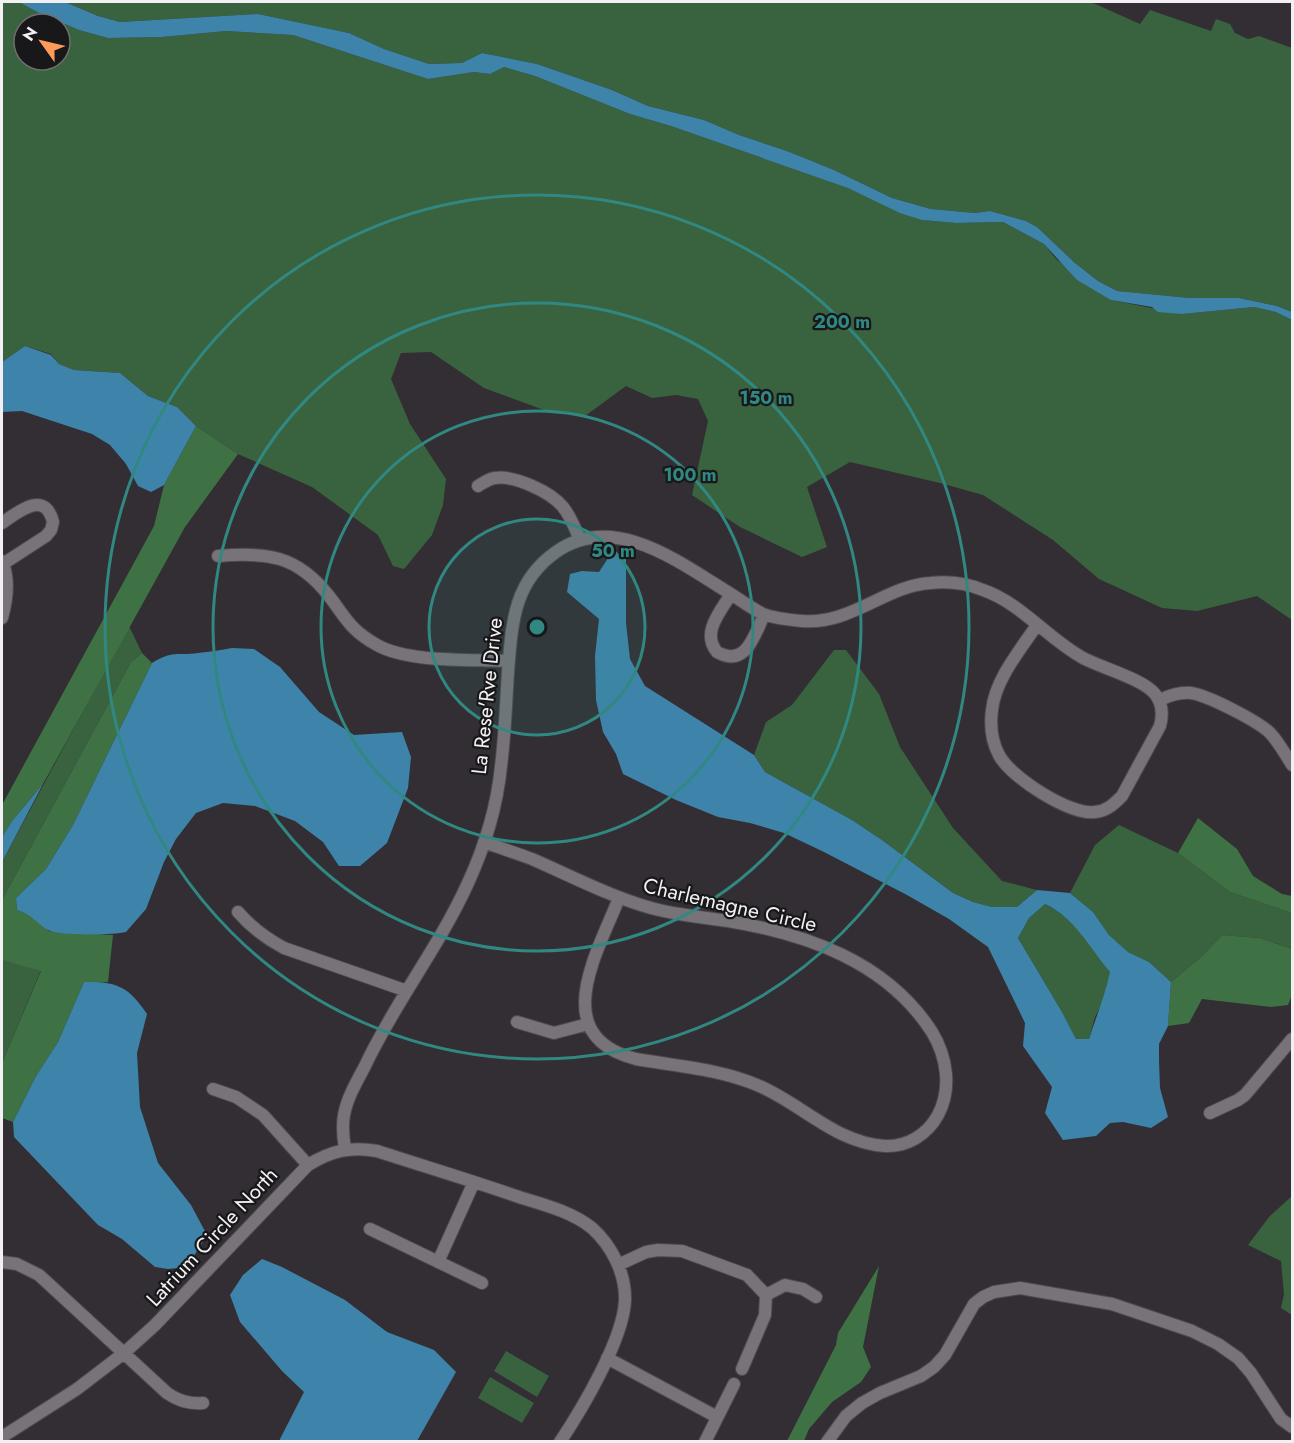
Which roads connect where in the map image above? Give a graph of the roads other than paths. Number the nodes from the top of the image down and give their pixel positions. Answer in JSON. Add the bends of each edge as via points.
{"nodes":[{"id":1,"x":478,"y":486,"type":"dead end"},
{"id":2,"x":2,"y":522,"type":"edge"},
{"id":3,"x":580,"y":540,"type":"junction"},
{"id":4,"x":218,"y":556,"type":"dead end"},
{"id":5,"x":2,"y":563,"type":"edge"},
{"id":6,"x":731,"y":594,"type":"junction"},
{"id":7,"x":764,"y":615,"type":"junction"},
{"id":8,"x":2,"y":618,"type":"edge"},
{"id":9,"x":1037,"y":625,"type":"junction"},
{"id":10,"x":509,"y":661,"type":"junction"},
{"id":11,"x":1160,"y":700,"type":"junction"},
{"id":12,"x":1293,"y":765,"type":"edge"},
{"id":13,"x":484,"y":842,"type":"junction"},
{"id":14,"x":619,"y":898,"type":"junction"},
{"id":15,"x":238,"y":912,"type":"dead end"},
{"id":16,"x":407,"y":991,"type":"junction"},
{"id":17,"x":517,"y":1022,"type":"dead end"},
{"id":18,"x":588,"y":1024,"type":"junction"},
{"id":19,"x":1293,"y":1039,"type":"edge"},
{"id":20,"x":213,"y":1089,"type":"dead end"},
{"id":21,"x":1210,"y":1113,"type":"dead end"},
{"id":22,"x":345,"y":1149,"type":"junction"},
{"id":23,"x":308,"y":1165,"type":"junction"},
{"id":24,"x":474,"y":1182,"type":"junction"},
{"id":25,"x":370,"y":1229,"type":"dead end"},
{"id":26,"x":2,"y":1262,"type":"edge"},
{"id":27,"x":438,"y":1262,"type":"junction"},
{"id":28,"x":618,"y":1265,"type":"junction"},
{"id":29,"x":482,"y":1283,"type":"dead end"},
{"id":30,"x":766,"y":1295,"type":"junction"},
{"id":31,"x":816,"y":1297,"type":"dead end"},
{"id":32,"x":124,"y":1353,"type":"junction"},
{"id":33,"x":607,"y":1358,"type":"junction"},
{"id":34,"x":742,"y":1369,"type":"dead end"},
{"id":35,"x":734,"y":1384,"type":"dead end"},
{"id":36,"x":203,"y":1403,"type":"dead end"},
{"id":37,"x":717,"y":1417,"type":"junction"},
{"id":38,"x":1293,"y":1427,"type":"edge"},
{"id":39,"x":2,"y":1437,"type":"edge"},
{"id":40,"x":560,"y":1442,"type":"edge"},
{"id":41,"x":705,"y":1442,"type":"edge"},
{"id":42,"x":827,"y":1442,"type":"edge"}],
"edges":[{"from":1,"to":3,"type":"street","via":[[501,478],[551,495],[572,520]]},
{"from":2,"to":5,"type":"street","via":[[38,504],[48,510],[53,522],[46,536]]},
{"from":3,"to":6,"type":"street","name":"La Rese'Rve Drive","via":[[613,536],[631,539]]},
{"from":3,"to":10,"type":"street","name":"La Rese'Rve Drive","via":[[544,561],[523,588],[513,617]]},
{"from":4,"to":10,"type":"street","via":[[259,554],[281,559],[316,581],[354,629],[387,650],[419,656]]},
{"from":5,"to":8,"type":"street","via":[[7,592]]},
{"from":6,"to":7,"type":"street","name":"La Rese'Rve Drive"},
{"from":6,"to":7,"type":"street","via":[[710,632],[717,652],[730,657],[744,652]]},
{"from":7,"to":9,"type":"street","name":"La Rese'Rve Drive","via":[[825,620],[854,612],[908,587],[947,581],[1004,599]]},
{"from":9,"to":11,"type":"street","name":"La Rese'Rve Drive","via":[[1083,658],[1148,687]]},
{"from":9,"to":11,"type":"street","via":[[1002,681],[992,709],[991,726],[999,757],[1022,782],[1073,809],[1105,810],[1122,796],[1160,726]]},
{"from":10,"to":13,"type":"street","name":"La Rese'Rve Drive","via":[[501,765]]},
{"from":11,"to":12,"type":"street","via":[[1183,692],[1206,698],[1262,726]]},
{"from":13,"to":14,"type":"street","name":"Charlemagne Circle"},
{"from":13,"to":16,"type":"street","name":"La Rese'Rve Drive","via":[[450,920]]},
{"from":14,"to":18,"type":"street","name":"Charlemagne Circle","via":[[587,982],[584,1009]]},
{"from":14,"to":18,"type":"street","name":"Charlemagne Circle","via":[[654,909],[761,928],[805,940],[862,964],[907,999],[935,1037],[946,1075],[943,1104],[927,1130],[912,1140],[898,1145],[867,1143],[822,1124],[756,1084],[622,1056],[596,1038]]},
{"from":15,"to":16,"type":"street","via":[[266,939],[284,948]]},
{"from":16,"to":22,"type":"street","name":"La Rese'Rve Drive","via":[[347,1102],[343,1125]]},
{"from":17,"to":18,"type":"street","via":[[554,1033]]},
{"from":19,"to":21,"type":"street","via":[[1245,1095]]},
{"from":20,"to":23,"type":"street","via":[[236,1097],[263,1114]]},
{"from":22,"to":23,"type":"street","name":"Latrium Circle North"},
{"from":22,"to":24,"type":"street","name":"Latrium Circle North","via":[[377,1151]]},
{"from":23,"to":32,"type":"street","name":"Latrium Circle North"},
{"from":24,"to":27,"type":"street"},
{"from":24,"to":28,"type":"street","name":"Latrium Circle North","via":[[573,1216],[601,1237]]},
{"from":25,"to":27,"type":"street"},
{"from":26,"to":32,"type":"street","via":[[17,1264],[39,1275]]},
{"from":27,"to":29,"type":"street"},
{"from":28,"to":30,"type":"street","via":[[646,1252],[682,1251],[747,1275]]},
{"from":28,"to":33,"type":"street","name":"Latrium Circle North","via":[[625,1300],[619,1331]]},
{"from":30,"to":31,"type":"street","via":[[785,1285]]},
{"from":30,"to":34,"type":"street","via":[[765,1315]]},
{"from":32,"to":36,"type":"street","via":[[178,1400]]},
{"from":32,"to":39,"type":"street","name":"Latrium Circle North"},
{"from":33,"to":37,"type":"street"},
{"from":33,"to":40,"type":"street","name":"Latrium Circle North"},
{"from":35,"to":37,"type":"street"},
{"from":37,"to":41,"type":"street"},
{"from":38,"to":42,"type":"street","via":[[1281,1419],[1238,1358],[1192,1330],[1112,1304],[1020,1288],[994,1292],[974,1304],[934,1367],[862,1403],[846,1416]]}]}
